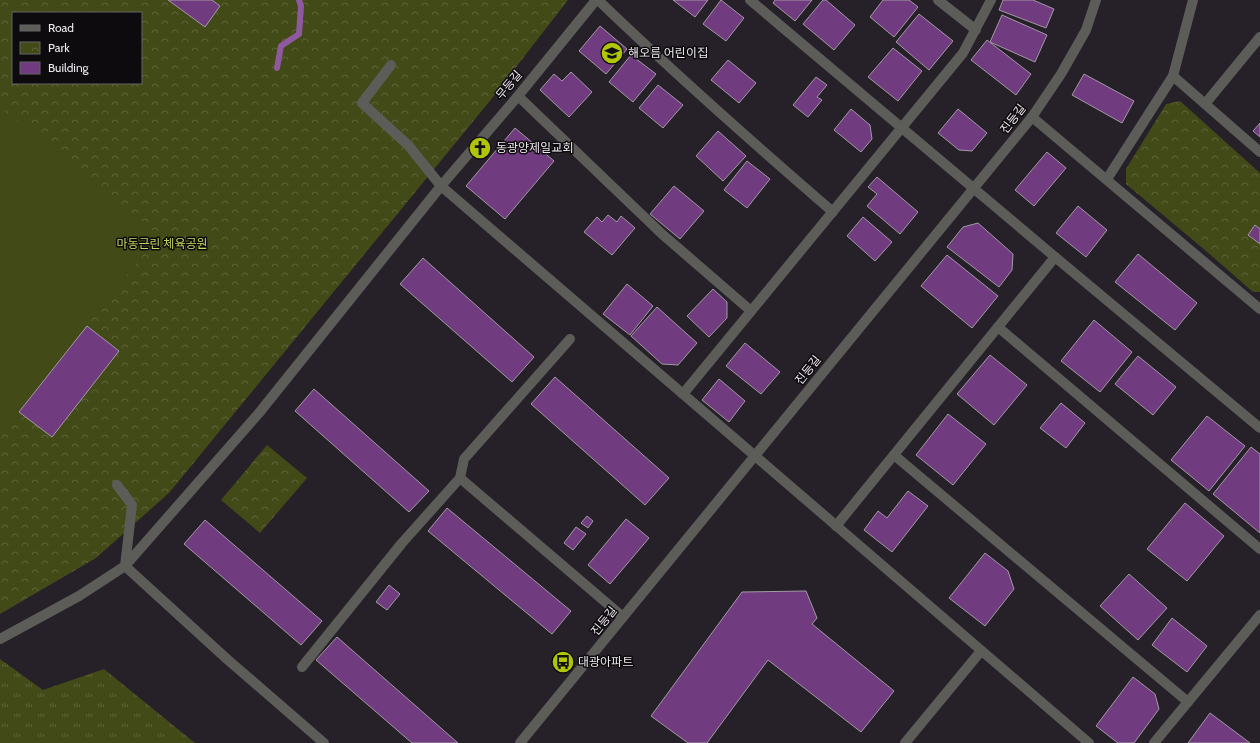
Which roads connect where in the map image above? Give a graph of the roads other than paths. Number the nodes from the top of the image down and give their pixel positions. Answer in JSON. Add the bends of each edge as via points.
{"nodes":[{"id":1,"x":597,"y":0,"type":"edge"},
{"id":2,"x":750,"y":0,"type":"edge"},
{"id":3,"x":938,"y":0,"type":"edge"},
{"id":4,"x":991,"y":0,"type":"edge"},
{"id":5,"x":1096,"y":0,"type":"edge"},
{"id":6,"x":1193,"y":0,"type":"edge"},
{"id":7,"x":976,"y":30,"type":"junction"},
{"id":8,"x":1260,"y":37,"type":"edge"},
{"id":9,"x":391,"y":65,"type":"dead end"},
{"id":10,"x":1173,"y":76,"type":"junction"},
{"id":11,"x":518,"y":96,"type":"junction"},
{"id":12,"x":1206,"y":104,"type":"junction"},
{"id":13,"x":1032,"y":117,"type":"junction"},
{"id":14,"x":901,"y":127,"type":"junction"},
{"id":15,"x":1260,"y":152,"type":"edge"},
{"id":16,"x":1106,"y":179,"type":"junction"},
{"id":17,"x":441,"y":186,"type":"junction"},
{"id":18,"x":973,"y":189,"type":"junction"},
{"id":19,"x":833,"y":212,"type":"junction"},
{"id":20,"x":1055,"y":257,"type":"junction"},
{"id":21,"x":1260,"y":309,"type":"edge"},
{"id":22,"x":751,"y":311,"type":"junction"},
{"id":23,"x":998,"y":327,"type":"junction"},
{"id":24,"x":570,"y":339,"type":"dead end"},
{"id":25,"x":683,"y":394,"type":"junction"},
{"id":26,"x":1260,"y":428,"type":"edge"},
{"id":27,"x":894,"y":455,"type":"junction"},
{"id":28,"x":755,"y":456,"type":"junction"},
{"id":29,"x":460,"y":478,"type":"junction"},
{"id":30,"x":117,"y":485,"type":"dead end"},
{"id":31,"x":836,"y":526,"type":"junction"},
{"id":32,"x":1260,"y":549,"type":"edge"},
{"id":33,"x":125,"y":566,"type":"junction"},
{"id":34,"x":1260,"y":615,"type":"edge"},
{"id":35,"x":623,"y":617,"type":"junction"},
{"id":36,"x":0,"y":639,"type":"edge"},
{"id":37,"x":981,"y":651,"type":"junction"},
{"id":38,"x":302,"y":667,"type":"dead end"},
{"id":39,"x":1188,"y":702,"type":"junction"},
{"id":40,"x":324,"y":743,"type":"edge"},
{"id":41,"x":520,"y":743,"type":"edge"},
{"id":42,"x":905,"y":743,"type":"edge"},
{"id":43,"x":1088,"y":743,"type":"edge"},
{"id":44,"x":1154,"y":743,"type":"edge"}],
"edges":[{"from":1,"to":11,"type":"street","name":"무등길"},
{"from":1,"to":19,"type":"street","via":[[740,132]]},
{"from":2,"to":14,"type":"street"},
{"from":3,"to":7,"type":"street"},
{"from":4,"to":7,"type":"street"},
{"from":5,"to":13,"type":"street","name":"진등길","via":[[1086,30],[1062,74]]},
{"from":6,"to":10,"type":"street"},
{"from":7,"to":14,"type":"street","via":[[963,53]]},
{"from":8,"to":12,"type":"street"},
{"from":9,"to":17,"type":"street","via":[[362,103],[408,145]]},
{"from":10,"to":12,"type":"street"},
{"from":10,"to":16,"type":"street"},
{"from":11,"to":17,"type":"street","name":"무등길"},
{"from":11,"to":22,"type":"street","via":[[662,234]]},
{"from":12,"to":15,"type":"street"},
{"from":13,"to":16,"type":"street"},
{"from":13,"to":18,"type":"street","name":"진등길"},
{"from":14,"to":18,"type":"street"},
{"from":14,"to":19,"type":"street"},
{"from":16,"to":21,"type":"street"},
{"from":17,"to":25,"type":"street"},
{"from":17,"to":33,"type":"street","name":"무등길","via":[[259,413]]},
{"from":18,"to":20,"type":"street"},
{"from":18,"to":28,"type":"street","name":"진등길"},
{"from":19,"to":22,"type":"street"},
{"from":20,"to":23,"type":"street"},
{"from":20,"to":26,"type":"street"},
{"from":22,"to":25,"type":"street"},
{"from":23,"to":27,"type":"street"},
{"from":23,"to":32,"type":"street"},
{"from":24,"to":29,"type":"street","via":[[464,459]]},
{"from":25,"to":28,"type":"street"},
{"from":27,"to":31,"type":"street"},
{"from":27,"to":39,"type":"street"},
{"from":28,"to":31,"type":"street"},
{"from":28,"to":35,"type":"street","name":"진등길"},
{"from":29,"to":35,"type":"street"},
{"from":29,"to":38,"type":"street","via":[[402,543]]},
{"from":30,"to":33,"type":"street","via":[[132,505]]},
{"from":31,"to":37,"type":"street"},
{"from":33,"to":36,"type":"street","name":"무등길","via":[[79,596]]},
{"from":33,"to":40,"type":"street"},
{"from":34,"to":39,"type":"street"},
{"from":35,"to":41,"type":"street","name":"진등길"},
{"from":37,"to":42,"type":"street"},
{"from":37,"to":43,"type":"street"},
{"from":39,"to":44,"type":"street"}]}
